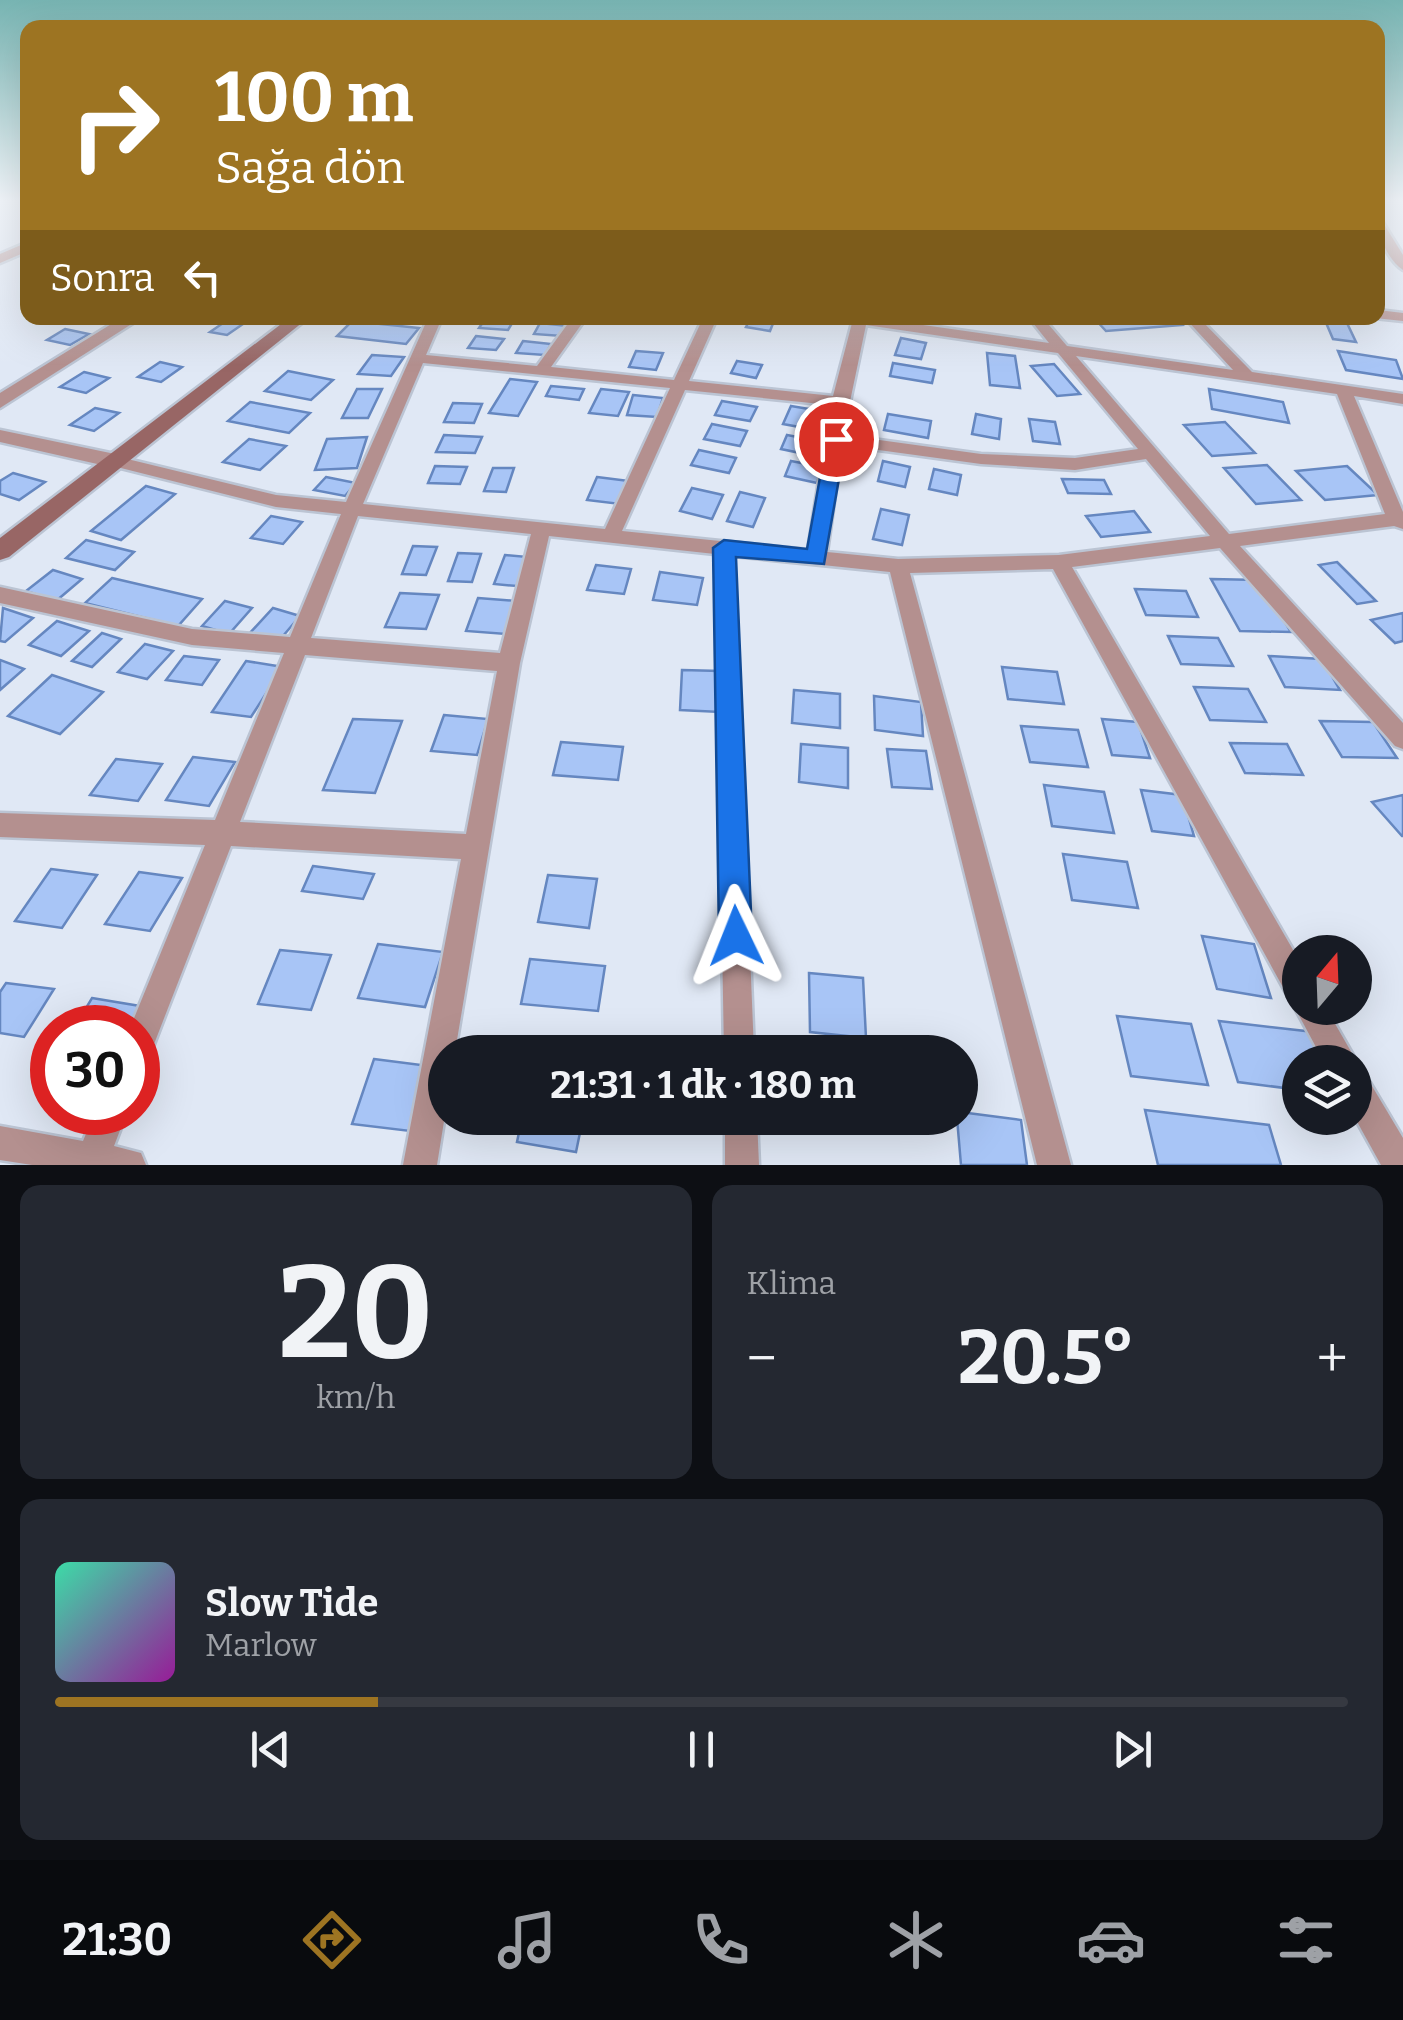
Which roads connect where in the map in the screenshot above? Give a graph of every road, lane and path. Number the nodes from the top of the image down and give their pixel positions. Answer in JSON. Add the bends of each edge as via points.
{"nodes":[{"id":1,"x":121,"y":325,"type":"edge"},
{"id":2,"x":270,"y":325,"type":"edge"},
{"id":3,"x":289,"y":325,"type":"edge"},
{"id":4,"x":432,"y":325,"type":"edge"},
{"id":5,"x":574,"y":325,"type":"edge"},
{"id":6,"x":707,"y":325,"type":"edge"},
{"id":7,"x":853,"y":325,"type":"edge"},
{"id":8,"x":902,"y":325,"type":"edge"},
{"id":9,"x":1042,"y":325,"type":"edge"},
{"id":10,"x":1199,"y":325,"type":"edge"},
{"id":11,"x":1061,"y":348,"type":"junction"},
{"id":12,"x":417,"y":358,"type":"junction"},
{"id":13,"x":542,"y":369,"type":"junction"},
{"id":14,"x":1246,"y":375,"type":"junction"},
{"id":15,"x":679,"y":383,"type":"junction"},
{"id":16,"x":1343,"y":390,"type":"junction"},
{"id":17,"x":1403,"y":399,"type":"edge"},
{"id":18,"x":840,"y":401,"type":"junction"},
{"id":19,"x":0,"y":402,"type":"edge"},
{"id":20,"x":0,"y":436,"type":"edge"},
{"id":21,"x":836,"y":439,"type":"junction"},
{"id":22,"x":1150,"y":453,"type":"junction"},
{"id":23,"x":105,"y":459,"type":"junction"},
{"id":24,"x":351,"y":511,"type":"junction"},
{"id":25,"x":1401,"y":520,"type":"edge"},
{"id":26,"x":542,"y":527,"type":"junction"},
{"id":27,"x":0,"y":529,"type":"edge"},
{"id":28,"x":611,"y":535,"type":"junction"},
{"id":29,"x":1223,"y":539,"type":"junction"},
{"id":30,"x":724,"y":548,"type":"junction"},
{"id":31,"x":0,"y":551,"type":"edge"},
{"id":32,"x":816,"y":558,"type":"junction"},
{"id":33,"x":1059,"y":562,"type":"junction"},
{"id":34,"x":898,"y":566,"type":"junction"},
{"id":35,"x":0,"y":594,"type":"edge"},
{"id":36,"x":297,"y":648,"type":"junction"},
{"id":37,"x":508,"y":663,"type":"junction"},
{"id":38,"x":1403,"y":740,"type":"edge"},
{"id":39,"x":0,"y":825,"type":"edge"},
{"id":40,"x":223,"y":833,"type":"junction"},
{"id":41,"x":474,"y":848,"type":"junction"},
{"id":42,"x":1282,"y":958,"type":"edge"},
{"id":43,"x":154,"y":1005,"type":"edge"},
{"id":44,"x":738,"y":1035,"type":"edge"},
{"id":45,"x":1372,"y":1116,"type":"edge"},
{"id":46,"x":102,"y":1135,"type":"edge"},
{"id":47,"x":741,"y":1135,"type":"edge"},
{"id":48,"x":0,"y":1143,"type":"edge"},
{"id":49,"x":91,"y":1162,"type":"edge"},
{"id":50,"x":129,"y":1165,"type":"edge"},
{"id":51,"x":420,"y":1165,"type":"edge"},
{"id":52,"x":742,"y":1165,"type":"edge"},
{"id":53,"x":1054,"y":1165,"type":"edge"},
{"id":54,"x":1400,"y":1165,"type":"edge"}],
"edges":[{"from":1,"to":19,"type":"street"},
{"from":2,"to":23,"type":"main road"},
{"from":3,"to":23,"type":"main road"},
{"from":4,"to":12,"type":"street"},
{"from":5,"to":13,"type":"street"},
{"from":6,"to":15,"type":"street"},
{"from":7,"to":18,"type":"street"},
{"from":8,"to":11,"type":"street"},
{"from":9,"to":11,"type":"street"},
{"from":10,"to":14,"type":"street"},
{"from":11,"to":14,"type":"street"},
{"from":11,"to":22,"type":"street"},
{"from":12,"to":13,"type":"street"},
{"from":12,"to":24,"type":"street"},
{"from":13,"to":15,"type":"street"},
{"from":14,"to":16,"type":"street"},
{"from":15,"to":18,"type":"street"},
{"from":15,"to":28,"type":"street"},
{"from":16,"to":17,"type":"street"},
{"from":16,"to":25,"type":"street"},
{"from":18,"to":21,"type":"street"},
{"from":20,"to":23,"type":"street"},
{"from":21,"to":22,"type":"street","via":[[1075,464]]},
{"from":21,"to":32,"type":"street"},
{"from":22,"to":29,"type":"street"},
{"from":23,"to":24,"type":"street","via":[[276,501]]},
{"from":23,"to":27,"type":"main road"},
{"from":23,"to":31,"type":"main road"},
{"from":24,"to":26,"type":"street"},
{"from":24,"to":36,"type":"street"},
{"from":25,"to":29,"type":"street"},
{"from":26,"to":28,"type":"street"},
{"from":26,"to":37,"type":"street"},
{"from":28,"to":30,"type":"street"},
{"from":29,"to":33,"type":"street"},
{"from":29,"to":38,"type":"street"},
{"from":30,"to":32,"type":"street"},
{"from":30,"to":44,"type":"street"},
{"from":32,"to":34,"type":"street"},
{"from":33,"to":34,"type":"street"},
{"from":33,"to":42,"type":"street"},
{"from":34,"to":53,"type":"street"},
{"from":35,"to":36,"type":"street","via":[[192,636]]},
{"from":36,"to":37,"type":"street"},
{"from":36,"to":40,"type":"street"},
{"from":37,"to":41,"type":"street"},
{"from":39,"to":40,"type":"street"},
{"from":40,"to":41,"type":"street"},
{"from":40,"to":43,"type":"street"},
{"from":41,"to":51,"type":"street"},
{"from":45,"to":54,"type":"street"},
{"from":46,"to":49,"type":"street"},
{"from":47,"to":52,"type":"street"},
{"from":48,"to":49,"type":"street"},
{"from":49,"to":50,"type":"street"}]}
